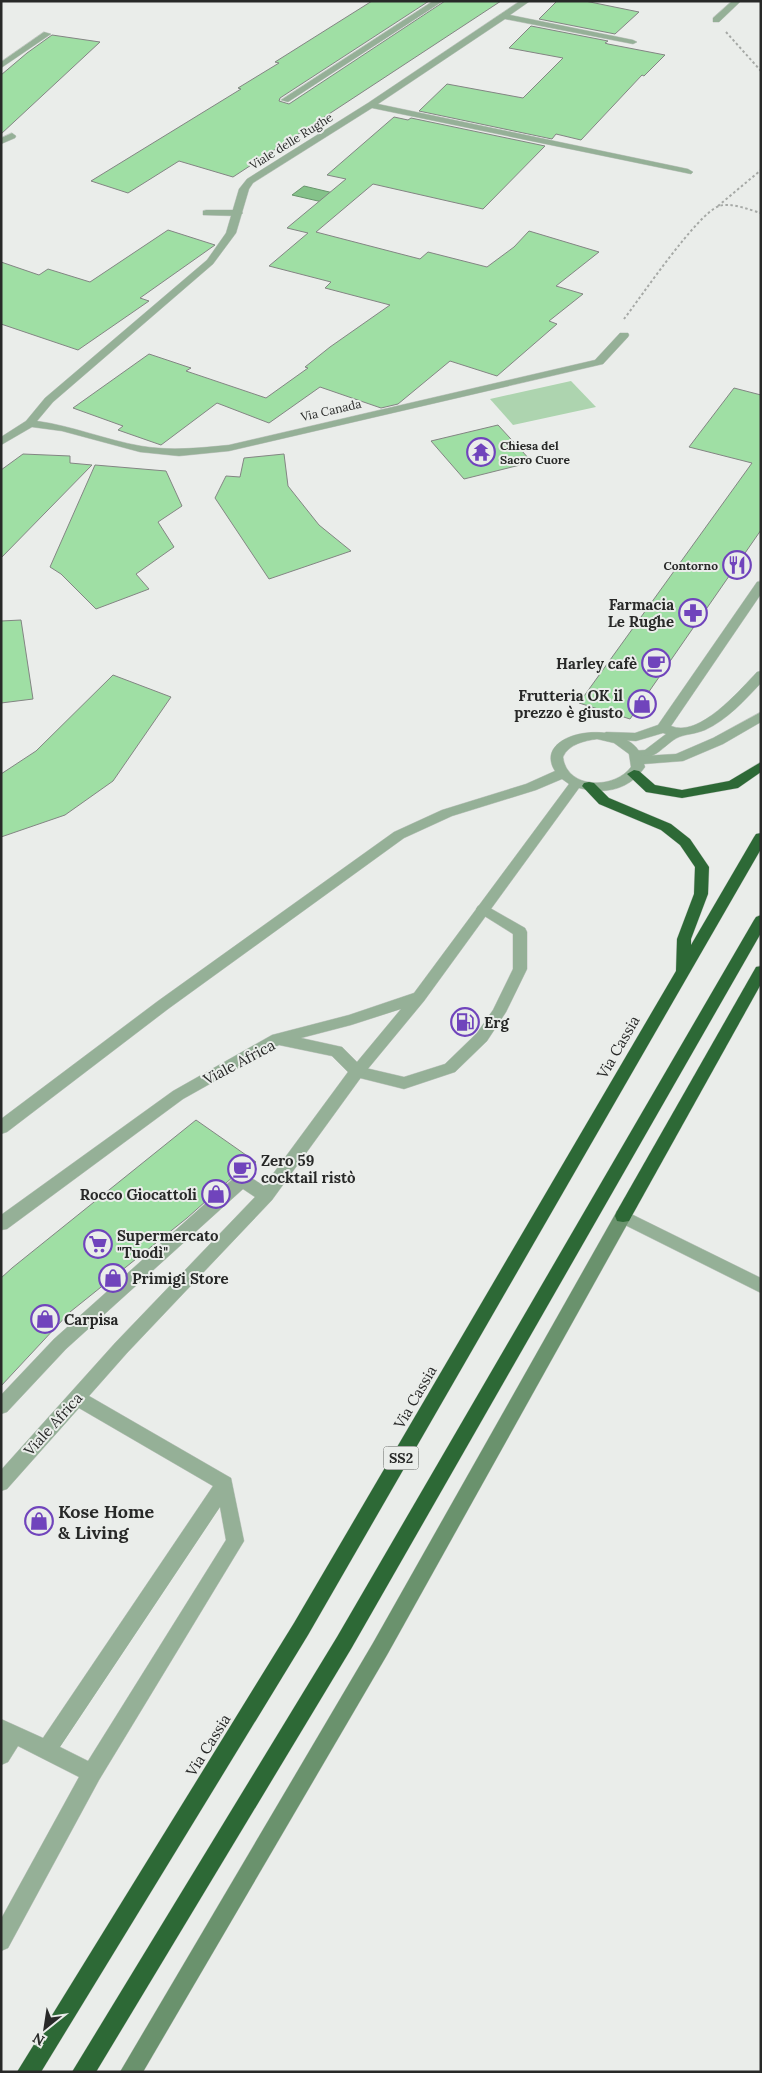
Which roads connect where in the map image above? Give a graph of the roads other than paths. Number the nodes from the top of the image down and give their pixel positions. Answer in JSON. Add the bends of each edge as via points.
{"nodes":[{"id":1,"x":439,"y":1,"type":"edge"},
{"id":2,"x":526,"y":1,"type":"edge"},
{"id":3,"x":737,"y":1,"type":"edge"},
{"id":4,"x":503,"y":16,"type":"junction"},
{"id":5,"x":716,"y":20,"type":"road end"},
{"id":6,"x":48,"y":34,"type":"dead end"},
{"id":7,"x":633,"y":42,"type":"dead end"},
{"id":8,"x":1,"y":66,"type":"edge"},
{"id":9,"x":285,"y":100,"type":"dead end"},
{"id":10,"x":371,"y":105,"type":"junction"},
{"id":11,"x":12,"y":136,"type":"dead end"},
{"id":12,"x":1,"y":141,"type":"edge"},
{"id":13,"x":688,"y":172,"type":"dead end"},
{"id":14,"x":206,"y":213,"type":"dead end"},
{"id":15,"x":238,"y":213,"type":"junction"},
{"id":16,"x":624,"y":335,"type":"road end"},
{"id":17,"x":30,"y":423,"type":"junction"},
{"id":18,"x":1,"y":442,"type":"edge"},
{"id":19,"x":761,"y":585,"type":"edge"},
{"id":20,"x":761,"y":675,"type":"edge"},
{"id":21,"x":761,"y":716,"type":"edge"},
{"id":22,"x":663,"y":728,"type":"junction"},
{"id":23,"x":676,"y":733,"type":"junction"},
{"id":24,"x":606,"y":736,"type":"junction"},
{"id":25,"x":637,"y":757,"type":"junction"},
{"id":26,"x":761,"y":766,"type":"edge"},
{"id":27,"x":563,"y":773,"type":"junction"},
{"id":28,"x":634,"y":774,"type":"junction"},
{"id":29,"x":583,"y":784,"type":"junction"},
{"id":30,"x":761,"y":837,"type":"edge"},
{"id":31,"x":483,"y":909,"type":"junction"},
{"id":32,"x":761,"y":920,"type":"edge"},
{"id":33,"x":761,"y":971,"type":"edge"},
{"id":34,"x":682,"y":974,"type":"junction"},
{"id":35,"x":419,"y":997,"type":"junction"},
{"id":36,"x":277,"y":1040,"type":"junction"},
{"id":37,"x":357,"y":1072,"type":"junction"},
{"id":38,"x":1,"y":1128,"type":"edge"},
{"id":39,"x":266,"y":1196,"type":"junction"},
{"id":40,"x":623,"y":1216,"type":"junction"},
{"id":41,"x":1,"y":1224,"type":"edge"},
{"id":42,"x":761,"y":1286,"type":"edge"},
{"id":43,"x":77,"y":1398,"type":"junction"},
{"id":44,"x":1,"y":1407,"type":"edge"},
{"id":45,"x":1,"y":1483,"type":"edge"},
{"id":46,"x":224,"y":1484,"type":"junction"},
{"id":47,"x":7,"y":1731,"type":"edge"},
{"id":48,"x":46,"y":1751,"type":"junction"},
{"id":49,"x":1,"y":1755,"type":"edge"},
{"id":50,"x":92,"y":1773,"type":"junction"},
{"id":51,"x":1,"y":1941,"type":"edge"},
{"id":52,"x":28,"y":2072,"type":"edge"},
{"id":53,"x":83,"y":2072,"type":"edge"},
{"id":54,"x":131,"y":2072,"type":"edge"}],
"edges":[{"from":1,"to":9,"type":"street"},
{"from":2,"to":4,"type":"street","name":"Viale delle Rughe"},
{"from":3,"to":5,"type":"street"},
{"from":4,"to":7,"type":"street"},
{"from":4,"to":10,"type":"street","name":"Viale delle Rughe"},
{"from":6,"to":8,"type":"street"},
{"from":10,"to":13,"type":"street"},
{"from":10,"to":15,"type":"street","name":"Viale delle Rughe","via":[[250,181],[244,189]]},
{"from":11,"to":12,"type":"street"},
{"from":14,"to":15,"type":"street"},
{"from":15,"to":17,"type":"street","name":"Viale delle Rughe","via":[[231,233],[210,262],[49,400]]},
{"from":16,"to":17,"type":"street","name":"Via Canada","via":[[599,362],[229,448],[179,453],[140,449],[63,428]]},
{"from":17,"to":18,"type":"street","name":"Viale delle Rughe"},
{"from":19,"to":22,"type":"street"},
{"from":20,"to":23,"type":"street","via":[[733,705],[695,731]]},
{"from":21,"to":25,"type":"street","via":[[718,741],[678,758]]},
{"from":22,"to":23,"type":"street"},
{"from":22,"to":24,"type":"street","via":[[636,738]]},
{"from":23,"to":25,"type":"street","via":[[648,754]]},
{"from":24,"to":25,"type":"street","via":[[624,742]]},
{"from":24,"to":27,"type":"street","via":[[588,736],[567,743],[557,758]]},
{"from":25,"to":28,"type":"street"},
{"from":26,"to":28,"type":"highway","via":[[733,785],[682,794],[651,789]]},
{"from":27,"to":29,"type":"street"},
{"from":27,"to":38,"type":"street","via":[[531,787],[447,813],[399,835],[163,1005]]},
{"from":28,"to":29,"type":"street","via":[[612,786]]},
{"from":29,"to":31,"type":"street"},
{"from":29,"to":34,"type":"highway","via":[[604,801],[666,827],[686,842],[702,867],[701,894],[684,939]]},
{"from":30,"to":34,"type":"highway","name":"Via Cassia","number":"SS2"},
{"from":31,"to":35,"type":"street"},
{"from":31,"to":37,"type":"street","via":[[520,932],[520,969],[482,1037],[450,1068],[404,1083]]},
{"from":32,"to":53,"type":"highway","number":"SS2","via":[[344,1643]]},
{"from":33,"to":40,"type":"highway"},
{"from":34,"to":52,"type":"highway","name":"Via Cassia","number":"SS2","via":[[302,1629]]},
{"from":35,"to":36,"type":"street"},
{"from":35,"to":37,"type":"street"},
{"from":36,"to":37,"type":"street","name":"Viale Africa","via":[[337,1051]]},
{"from":36,"to":41,"type":"street","name":"Viale Africa","via":[[178,1095]]},
{"from":37,"to":39,"type":"street","name":"Viale Africa"},
{"from":39,"to":43,"type":"street","name":"Viale Africa"},
{"from":39,"to":44,"type":"street","via":[[242,1180],[60,1344]]},
{"from":40,"to":42,"type":"street"},
{"from":40,"to":54,"type":"street","via":[[375,1657]]},
{"from":43,"to":45,"type":"street","name":"Viale Africa"},
{"from":43,"to":46,"type":"street"},
{"from":46,"to":48,"type":"street"},
{"from":46,"to":50,"type":"street","via":[[235,1541]]},
{"from":47,"to":48,"type":"street"},
{"from":47,"to":49,"type":"street"},
{"from":48,"to":50,"type":"street"},
{"from":50,"to":51,"type":"street"}]}
